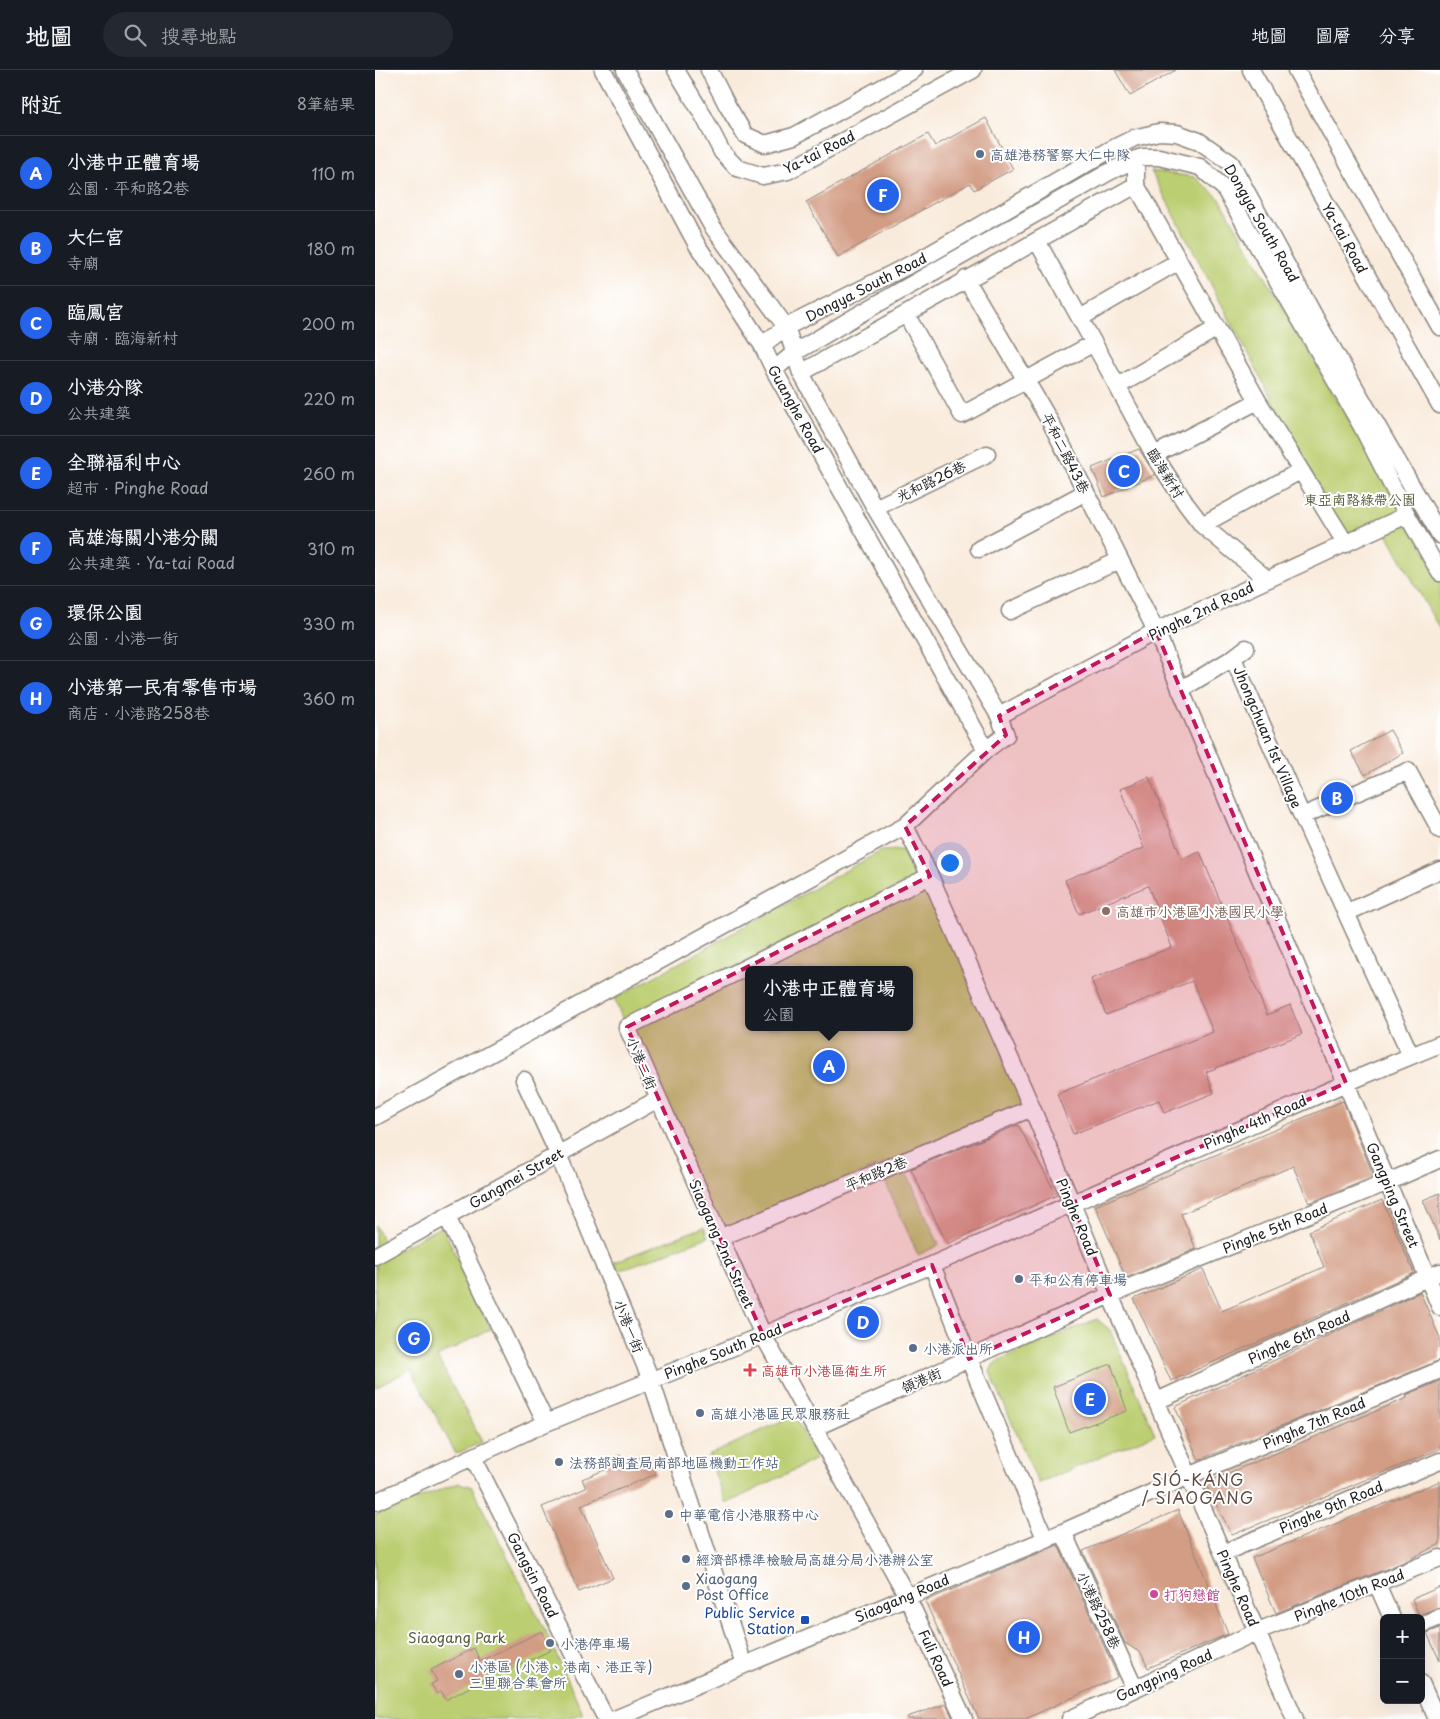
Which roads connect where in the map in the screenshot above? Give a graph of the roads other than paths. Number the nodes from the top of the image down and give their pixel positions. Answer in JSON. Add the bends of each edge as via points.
{"nodes":[{"id":1,"x":603,"y":70,"type":"edge"},
{"id":2,"x":625,"y":70,"type":"edge"},
{"id":3,"x":676,"y":70,"type":"edge"},
{"id":4,"x":709,"y":70,"type":"edge"},
{"id":5,"x":914,"y":70,"type":"edge"},
{"id":6,"x":973,"y":70,"type":"edge"},
{"id":7,"x":1251,"y":70,"type":"edge"},
{"id":8,"x":1296,"y":70,"type":"edge"},
{"id":9,"x":1135,"y":159,"type":"junction"},
{"id":10,"x":1136,"y":185,"type":"junction"},
{"id":11,"x":1037,"y":241,"type":"junction"},
{"id":12,"x":1179,"y":260,"type":"junction"},
{"id":13,"x":966,"y":279,"type":"junction"},
{"id":14,"x":906,"y":314,"type":"junction"},
{"id":15,"x":1080,"y":318,"type":"junction"},
{"id":16,"x":786,"y":327,"type":"junction"},
{"id":17,"x":1440,"y":327,"type":"edge"},
{"id":18,"x":1217,"y":328,"type":"junction"},
{"id":19,"x":1094,"y":343,"type":"junction"},
{"id":20,"x":762,"y":345,"type":"junction"},
{"id":21,"x":794,"y":353,"type":"junction"},
{"id":22,"x":774,"y":370,"type":"junction"},
{"id":23,"x":801,"y":373,"type":"junction"},
{"id":24,"x":1026,"y":381,"type":"junction"},
{"id":25,"x":1118,"y":386,"type":"junction"},
{"id":26,"x":1258,"y":401,"type":"junction"},
{"id":27,"x":1440,"y":405,"type":"edge"},
{"id":28,"x":987,"y":454,"type":"dead end"},
{"id":29,"x":1154,"y":455,"type":"junction"},
{"id":30,"x":1300,"y":471,"type":"junction"},
{"id":31,"x":1086,"y":492,"type":"junction"},
{"id":32,"x":875,"y":508,"type":"junction"},
{"id":33,"x":1407,"y":515,"type":"junction"},
{"id":34,"x":1202,"y":526,"type":"junction"},
{"id":35,"x":1440,"y":535,"type":"edge"},
{"id":36,"x":1346,"y":544,"type":"junction"},
{"id":37,"x":979,"y":549,"type":"dead end"},
{"id":38,"x":1120,"y":560,"type":"junction"},
{"id":39,"x":1440,"y":573,"type":"edge"},
{"id":40,"x":1267,"y":579,"type":"junction"},
{"id":41,"x":1010,"y":611,"type":"dead end"},
{"id":42,"x":1156,"y":631,"type":"junction"},
{"id":43,"x":1180,"y":690,"type":"junction"},
{"id":44,"x":999,"y":716,"type":"junction"},
{"id":45,"x":987,"y":750,"type":"junction"},
{"id":46,"x":1302,"y":816,"type":"junction"},
{"id":47,"x":905,"y":826,"type":"junction"},
{"id":48,"x":1440,"y":830,"type":"edge"},
{"id":49,"x":1440,"y":870,"type":"edge"},
{"id":50,"x":930,"y":876,"type":"junction"},
{"id":51,"x":1346,"y":913,"type":"junction"},
{"id":52,"x":749,"y":966,"type":"edge"},
{"id":53,"x":745,"y":968,"type":"edge"},
{"id":54,"x":1440,"y":1044,"type":"edge"},
{"id":55,"x":1411,"y":1056,"type":"junction"},
{"id":56,"x":524,"y":1080,"type":"dead end"},
{"id":57,"x":1346,"y":1083,"type":"junction"},
{"id":58,"x":658,"y":1099,"type":"junction"},
{"id":59,"x":1031,"y":1108,"type":"junction"},
{"id":60,"x":375,"y":1116,"type":"edge"},
{"id":61,"x":558,"y":1154,"type":"junction"},
{"id":62,"x":1440,"y":1158,"type":"edge"},
{"id":63,"x":1388,"y":1182,"type":"junction"},
{"id":64,"x":1072,"y":1203,"type":"junction"},
{"id":65,"x":447,"y":1217,"type":"junction"},
{"id":66,"x":719,"y":1238,"type":"junction"},
{"id":67,"x":375,"y":1256,"type":"edge"},
{"id":68,"x":932,"y":1265,"type":"junction"},
{"id":69,"x":1434,"y":1275,"type":"edge"},
{"id":70,"x":1110,"y":1295,"type":"junction"},
{"id":71,"x":1440,"y":1307,"type":"edge"},
{"id":72,"x":763,"y":1336,"type":"junction"},
{"id":73,"x":969,"y":1360,"type":"junction"},
{"id":74,"x":1440,"y":1370,"type":"edge"},
{"id":75,"x":651,"y":1380,"type":"junction"},
{"id":76,"x":1157,"y":1401,"type":"junction"},
{"id":77,"x":546,"y":1422,"type":"junction"},
{"id":78,"x":814,"y":1428,"type":"junction"},
{"id":79,"x":473,"y":1457,"type":"junction"},
{"id":80,"x":1440,"y":1461,"type":"edge"},
{"id":81,"x":1189,"y":1476,"type":"junction"},
{"id":82,"x":375,"y":1502,"type":"edge"},
{"id":83,"x":1063,"y":1532,"type":"junction"},
{"id":84,"x":1045,"y":1538,"type":"junction"},
{"id":85,"x":1223,"y":1553,"type":"junction"},
{"id":86,"x":1440,"y":1558,"type":"edge"},
{"id":87,"x":1377,"y":1584,"type":"junction"},
{"id":88,"x":907,"y":1596,"type":"junction"},
{"id":89,"x":1390,"y":1614,"type":"edge"},
{"id":90,"x":1440,"y":1617,"type":"edge"},
{"id":91,"x":1425,"y":1623,"type":"edge"},
{"id":92,"x":1258,"y":1631,"type":"junction"},
{"id":93,"x":744,"y":1665,"type":"junction"},
{"id":94,"x":1135,"y":1689,"type":"junction"},
{"id":95,"x":1425,"y":1692,"type":"edge"},
{"id":96,"x":606,"y":1719,"type":"edge"},
{"id":97,"x":615,"y":1719,"type":"edge"},
{"id":98,"x":964,"y":1719,"type":"edge"},
{"id":99,"x":1070,"y":1719,"type":"edge"},
{"id":100,"x":1295,"y":1719,"type":"edge"},
{"id":101,"x":1437,"y":1719,"type":"edge"}],
"edges":[{"from":1,"to":20,"type":"street","name":"Guanghe Road","via":[[697,245]]},
{"from":2,"to":16,"type":"street","name":"Guanghe Road","via":[[711,226]]},
{"from":3,"to":6,"type":"street","name":"Ya-tai Road","via":[[722,152],[737,168],[763,176],[788,172]]},
{"from":4,"to":5,"type":"street","name":"Ya-tai Road","via":[[745,135],[765,144],[794,136]]},
{"from":7,"to":27,"type":"street","name":"Ya-tai Road"},
{"from":8,"to":17,"type":"street"},
{"from":9,"to":10,"type":"street"},
{"from":9,"to":21,"type":"street","name":"Dongya South Road"},
{"from":9,"to":33,"type":"street","name":"Dongya South Road","via":[[1159,157],[1200,167],[1224,188],[1362,427]]},
{"from":10,"to":11,"type":"street"},
{"from":10,"to":12,"type":"street"},
{"from":11,"to":13,"type":"street"},
{"from":11,"to":15,"type":"street","name":"臨海新村"},
{"from":12,"to":15,"type":"street"},
{"from":12,"to":18,"type":"street"},
{"from":13,"to":14,"type":"street"},
{"from":13,"to":24,"type":"street","name":"平和二路43巷"},
{"from":14,"to":23,"type":"street"},
{"from":14,"to":24,"type":"street","via":[[962,415]]},
{"from":15,"to":19,"type":"street","name":"臨海新村"},
{"from":16,"to":20,"type":"street","name":"Dongya South Road"},
{"from":16,"to":21,"type":"street","name":"Guanghe Road"},
{"from":16,"to":35,"type":"street","name":"Dongya South Road","via":[[923,258],[1134,138],[1159,132],[1177,133],[1199,141],[1231,162],[1322,330]]},
{"from":18,"to":25,"type":"street"},
{"from":18,"to":26,"type":"street"},
{"from":19,"to":24,"type":"street"},
{"from":19,"to":25,"type":"street","name":"臨海新村"},
{"from":20,"to":22,"type":"street","name":"Guanghe Road"},
{"from":21,"to":22,"type":"street","name":"Dongya South Road"},
{"from":21,"to":23,"type":"street","name":"Guanghe Road"},
{"from":22,"to":45,"type":"street","name":"Guanghe Road"},
{"from":23,"to":32,"type":"street","name":"Guanghe Road"},
{"from":24,"to":31,"type":"street","name":"平和二路43巷"},
{"from":25,"to":29,"type":"street","name":"臨海新村"},
{"from":26,"to":29,"type":"street"},
{"from":26,"to":30,"type":"street"},
{"from":28,"to":32,"type":"street","name":"光和路26巷"},
{"from":29,"to":34,"type":"street","name":"臨海新村"},
{"from":30,"to":34,"type":"street"},
{"from":30,"to":36,"type":"street"},
{"from":31,"to":37,"type":"street"},
{"from":31,"to":38,"type":"street","name":"平和二路43巷"},
{"from":32,"to":44,"type":"street","name":"Guanghe Road"},
{"from":33,"to":36,"type":"street","name":"Pinghe 2nd Road"},
{"from":33,"to":39,"type":"street","name":"Dongya South Road"},
{"from":34,"to":40,"type":"street","name":"臨海新村"},
{"from":36,"to":40,"type":"street","name":"Pinghe 2nd Road"},
{"from":38,"to":41,"type":"street"},
{"from":38,"to":42,"type":"street","name":"平和二路43巷"},
{"from":40,"to":42,"type":"street","name":"Pinghe 2nd Road"},
{"from":42,"to":43,"type":"street","name":"平和二路43巷"},
{"from":42,"to":44,"type":"street","name":"Pinghe 2nd Road"},
{"from":43,"to":46,"type":"street","name":"Jhongchuan 1st Village","via":[[1240,653]]},
{"from":43,"to":57,"type":"street","name":"Gangping Street"},
{"from":44,"to":45,"type":"street","name":"Guanghe Road","via":[[1005,735]]},
{"from":45,"to":47,"type":"street"},
{"from":46,"to":48,"type":"street","name":"Jhongchuan 1st Village","via":[[1408,770]]},
{"from":46,"to":51,"type":"street","name":"Jhongchuan 1st Village"},
{"from":47,"to":50,"type":"street","name":"Pinghe Road"},
{"from":47,"to":60,"type":"street"},
{"from":49,"to":51,"type":"street"},
{"from":50,"to":52,"type":"street","name":"小港二街"},
{"from":50,"to":59,"type":"street","name":"Pinghe Road"},
{"from":51,"to":55,"type":"street","name":"Jhongchuan 1st Village"},
{"from":53,"to":58,"type":"street","name":"小港二街","via":[[627,1027]]},
{"from":54,"to":55,"type":"street","name":"Pinghe 4th Road"},
{"from":55,"to":57,"type":"street","name":"Pinghe 4th Road"},
{"from":56,"to":61,"type":"street","name":"小港一街"},
{"from":57,"to":63,"type":"street","name":"Gangping Street"},
{"from":57,"to":64,"type":"street","name":"Pinghe 4th Road"},
{"from":58,"to":61,"type":"street","name":"Gangmei Street"},
{"from":58,"to":66,"type":"street","name":"Siaogang 2nd Street"},
{"from":59,"to":64,"type":"street","name":"Pinghe Road"},
{"from":59,"to":66,"type":"street","name":"平和路2巷"},
{"from":61,"to":65,"type":"street","name":"Gangmei Street"},
{"from":61,"to":75,"type":"street","name":"小港一街"},
{"from":62,"to":63,"type":"street","name":"Pinghe 5th Road"},
{"from":63,"to":69,"type":"street","name":"Gangping Street"},
{"from":63,"to":70,"type":"street","name":"Pinghe 5th Road"},
{"from":64,"to":68,"type":"street","name":"Pinghe South Road"},
{"from":64,"to":70,"type":"street","name":"Pinghe Road"},
{"from":65,"to":67,"type":"street","name":"Gangmei Street"},
{"from":65,"to":77,"type":"street"},
{"from":66,"to":72,"type":"street","name":"Siaogang 2nd Street"},
{"from":68,"to":72,"type":"street","name":"Pinghe South Road"},
{"from":68,"to":73,"type":"street"},
{"from":69,"to":71,"type":"street","name":"Gangping Street"},
{"from":69,"to":76,"type":"street","name":"Pinghe 6th Road"},
{"from":70,"to":73,"type":"street","name":"領港街"},
{"from":70,"to":76,"type":"street","name":"Pinghe Road"},
{"from":72,"to":75,"type":"street","name":"Pinghe South Road"},
{"from":72,"to":78,"type":"street","name":"Siaogang 2nd Street"},
{"from":73,"to":78,"type":"street","name":"領港街"},
{"from":73,"to":84,"type":"street"},
{"from":74,"to":81,"type":"street","name":"Pinghe 7th Road"},
{"from":75,"to":77,"type":"street","name":"Pinghe South Road"},
{"from":75,"to":93,"type":"street","name":"小港一街"},
{"from":76,"to":81,"type":"street","name":"Pinghe Road"},
{"from":77,"to":79,"type":"street","name":"Pinghe South Road"},
{"from":78,"to":88,"type":"street","name":"Siaogang 2nd Street"},
{"from":79,"to":82,"type":"street","name":"Pinghe South Road"},
{"from":79,"to":96,"type":"street","name":"Gangsin Road"},
{"from":80,"to":85,"type":"street","name":"Pinghe 9th Road"},
{"from":81,"to":83,"type":"street","name":"Siaogang Road"},
{"from":81,"to":85,"type":"street","name":"Pinghe Road"},
{"from":83,"to":84,"type":"street","name":"Siaogang Road"},
{"from":83,"to":94,"type":"street","name":"小港路258巷"},
{"from":84,"to":88,"type":"street","name":"Siaogang Road"},
{"from":85,"to":92,"type":"street","name":"Pinghe Road"},
{"from":86,"to":87,"type":"street","name":"Pinghe 10th Road"},
{"from":87,"to":89,"type":"street"},
{"from":87,"to":92,"type":"street","name":"Pinghe 10th Road"},
{"from":88,"to":93,"type":"street","name":"Siaogang Road"},
{"from":88,"to":98,"type":"street","name":"Fuli Road"},
{"from":90,"to":91,"type":"street"},
{"from":92,"to":94,"type":"street","name":"Gangping Road"},
{"from":92,"to":100,"type":"street","name":"Pinghe Road"},
{"from":93,"to":97,"type":"street","name":"Siaogang Road"},
{"from":94,"to":99,"type":"street","name":"Gangping Road"},
{"from":95,"to":101,"type":"street"}]}
